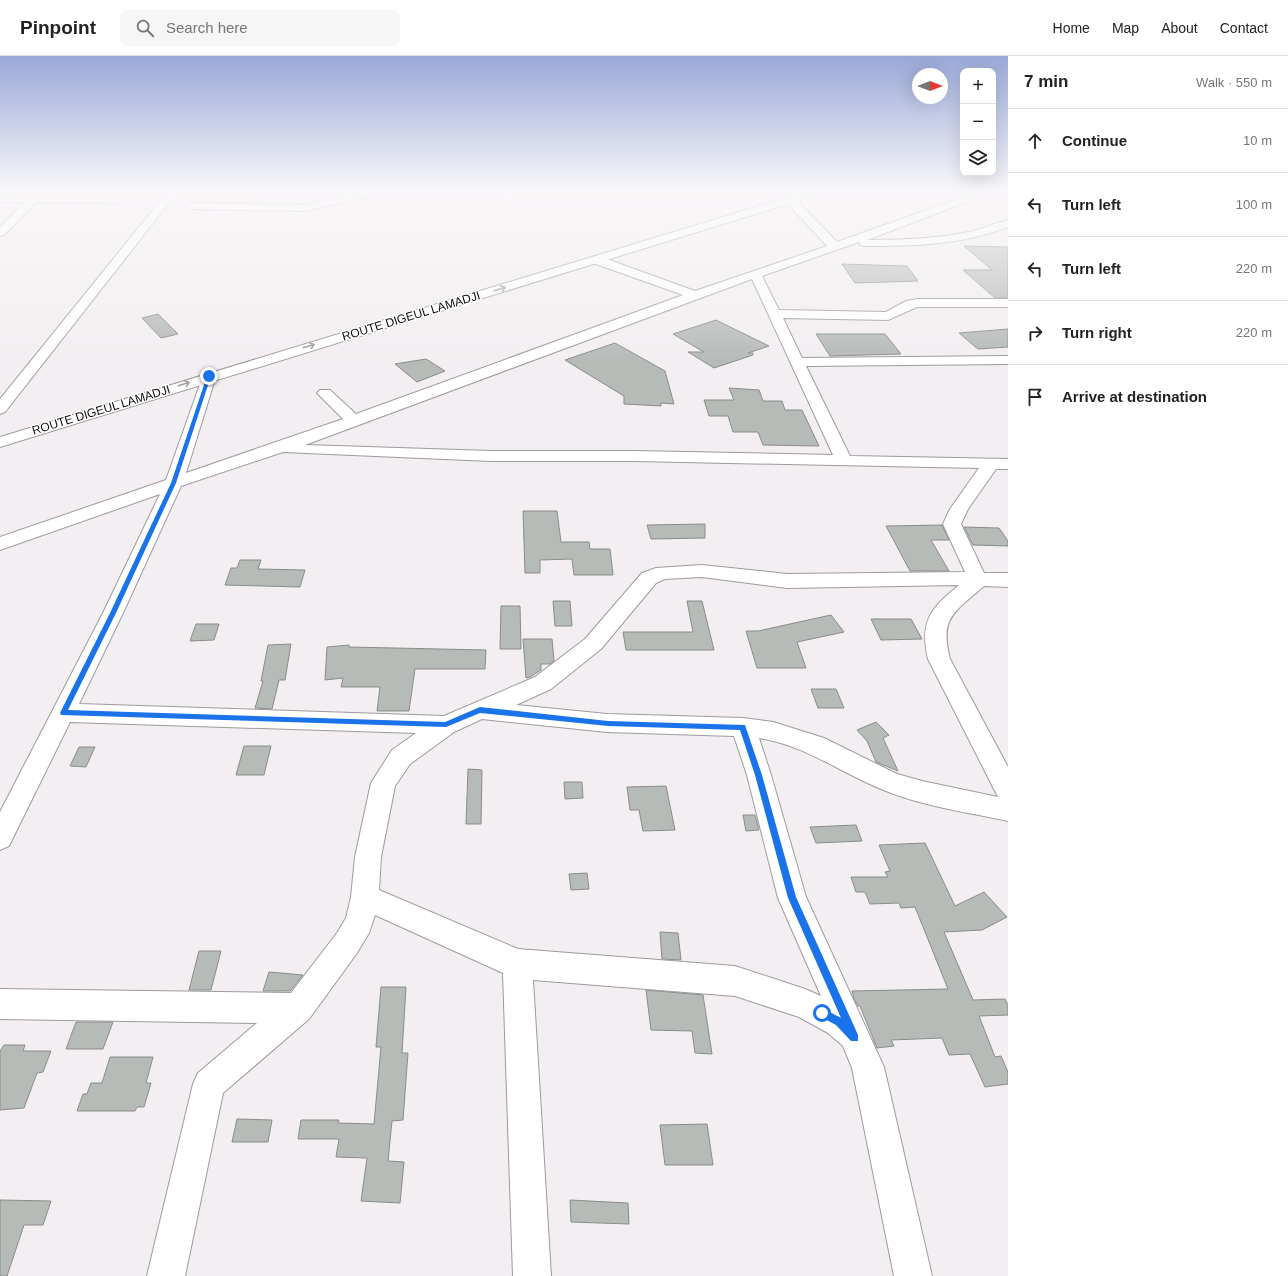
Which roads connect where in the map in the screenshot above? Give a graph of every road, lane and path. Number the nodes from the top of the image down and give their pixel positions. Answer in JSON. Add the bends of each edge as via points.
{"nodes":[{"id":1,"x":129,"y":247,"type":"edge"},
{"id":2,"x":609,"y":247,"type":"edge"},
{"id":3,"x":635,"y":247,"type":"edge"},
{"id":4,"x":835,"y":247,"type":"edge"},
{"id":5,"x":597,"y":260,"type":"junction"},
{"id":6,"x":755,"y":273,"type":"junction"},
{"id":7,"x":694,"y":295,"type":"junction"},
{"id":8,"x":1008,"y":302,"type":"edge"},
{"id":9,"x":774,"y":314,"type":"junction"},
{"id":10,"x":237,"y":355,"type":"dead end"},
{"id":11,"x":1008,"y":360,"type":"edge"},
{"id":12,"x":797,"y":362,"type":"junction"},
{"id":13,"x":207,"y":368,"type":"junction"},
{"id":14,"x":325,"y":393,"type":"dead end"},
{"id":15,"x":0,"y":409,"type":"edge"},
{"id":16,"x":354,"y":422,"type":"junction"},
{"id":17,"x":0,"y":442,"type":"edge"},
{"id":18,"x":280,"y":448,"type":"junction"},
{"id":19,"x":842,"y":459,"type":"junction"},
{"id":20,"x":1000,"y":464,"type":"edge"},
{"id":21,"x":174,"y":483,"type":"junction"},
{"id":22,"x":0,"y":544,"type":"edge"},
{"id":23,"x":978,"y":580,"type":"junction"},
{"id":24,"x":1008,"y":580,"type":"edge"},
{"id":25,"x":480,"y":710,"type":"junction"},
{"id":26,"x":64,"y":713,"type":"junction"},
{"id":27,"x":446,"y":725,"type":"junction"},
{"id":28,"x":743,"y":727,"type":"junction"},
{"id":29,"x":1008,"y":791,"type":"edge"},
{"id":30,"x":1008,"y":810,"type":"edge"},
{"id":31,"x":0,"y":838,"type":"edge"},
{"id":32,"x":365,"y":897,"type":"junction"},
{"id":33,"x":517,"y":964,"type":"junction"},
{"id":34,"x":0,"y":1004,"type":"edge"},
{"id":35,"x":298,"y":1008,"type":"junction"},
{"id":36,"x":854,"y":1038,"type":"junction"},
{"id":37,"x":166,"y":1276,"type":"edge"},
{"id":38,"x":532,"y":1276,"type":"edge"},
{"id":39,"x":913,"y":1276,"type":"edge"}],
"edges":[{"from":1,"to":15,"type":"street"},
{"from":2,"to":10,"type":"street","name":"ROUTE DIGEUL LAMADJI"},
{"from":3,"to":5,"type":"street","name":"ROUTE DIGEUL LAMADJI"},
{"from":4,"to":6,"type":"street"},
{"from":5,"to":7,"type":"street"},
{"from":13,"to":5,"type":"street","name":"ROUTE DIGEUL LAMADJI","one_way":true},
{"from":6,"to":7,"type":"street"},
{"from":6,"to":9,"type":"street"},
{"from":7,"to":16,"type":"street"},
{"from":8,"to":9,"type":"street","via":[[917,303],[888,316]]},
{"from":9,"to":12,"type":"street"},
{"from":11,"to":12,"type":"street"},
{"from":12,"to":19,"type":"street"},
{"from":17,"to":13,"type":"street","name":"ROUTE DIGEUL LAMADJI","one_way":true},
{"from":13,"to":21,"type":"street"},
{"from":14,"to":16,"type":"street"},
{"from":16,"to":18,"type":"street"},
{"from":18,"to":19,"type":"street","via":[[491,456]]},
{"from":18,"to":21,"type":"street"},
{"from":19,"to":20,"type":"street"},
{"from":20,"to":23,"type":"street","via":[[959,509],[952,524]]},
{"from":21,"to":22,"type":"street"},
{"from":21,"to":26,"type":"street"},
{"from":23,"to":24,"type":"street"},
{"from":23,"to":25,"type":"street","via":[[940,578],[787,581],[702,571],[663,573],[649,578],[593,644],[543,683]]},
{"from":23,"to":29,"type":"street","via":[[938,617],[934,634],[935,646],[939,659]]},
{"from":25,"to":27,"type":"street"},
{"from":25,"to":28,"type":"street","via":[[608,723]]},
{"from":26,"to":27,"type":"street"},
{"from":26,"to":31,"type":"street"},
{"from":27,"to":32,"type":"street","via":[[401,757],[383,783],[368,857]]},
{"from":28,"to":30,"type":"street","via":[[773,731],[816,745],[890,782],[922,792]]},
{"from":28,"to":36,"type":"street","via":[[759,775],[792,898]]},
{"from":32,"to":33,"type":"street"},
{"from":32,"to":35,"type":"street","via":[[359,923],[347,943]]},
{"from":33,"to":36,"type":"street","via":[[735,981],[806,1004],[839,1022]]},
{"from":33,"to":38,"type":"street"},
{"from":34,"to":35,"type":"street"},
{"from":35,"to":37,"type":"street","via":[[209,1084]]},
{"from":36,"to":39,"type":"street","via":[[868,1067]]}]}
